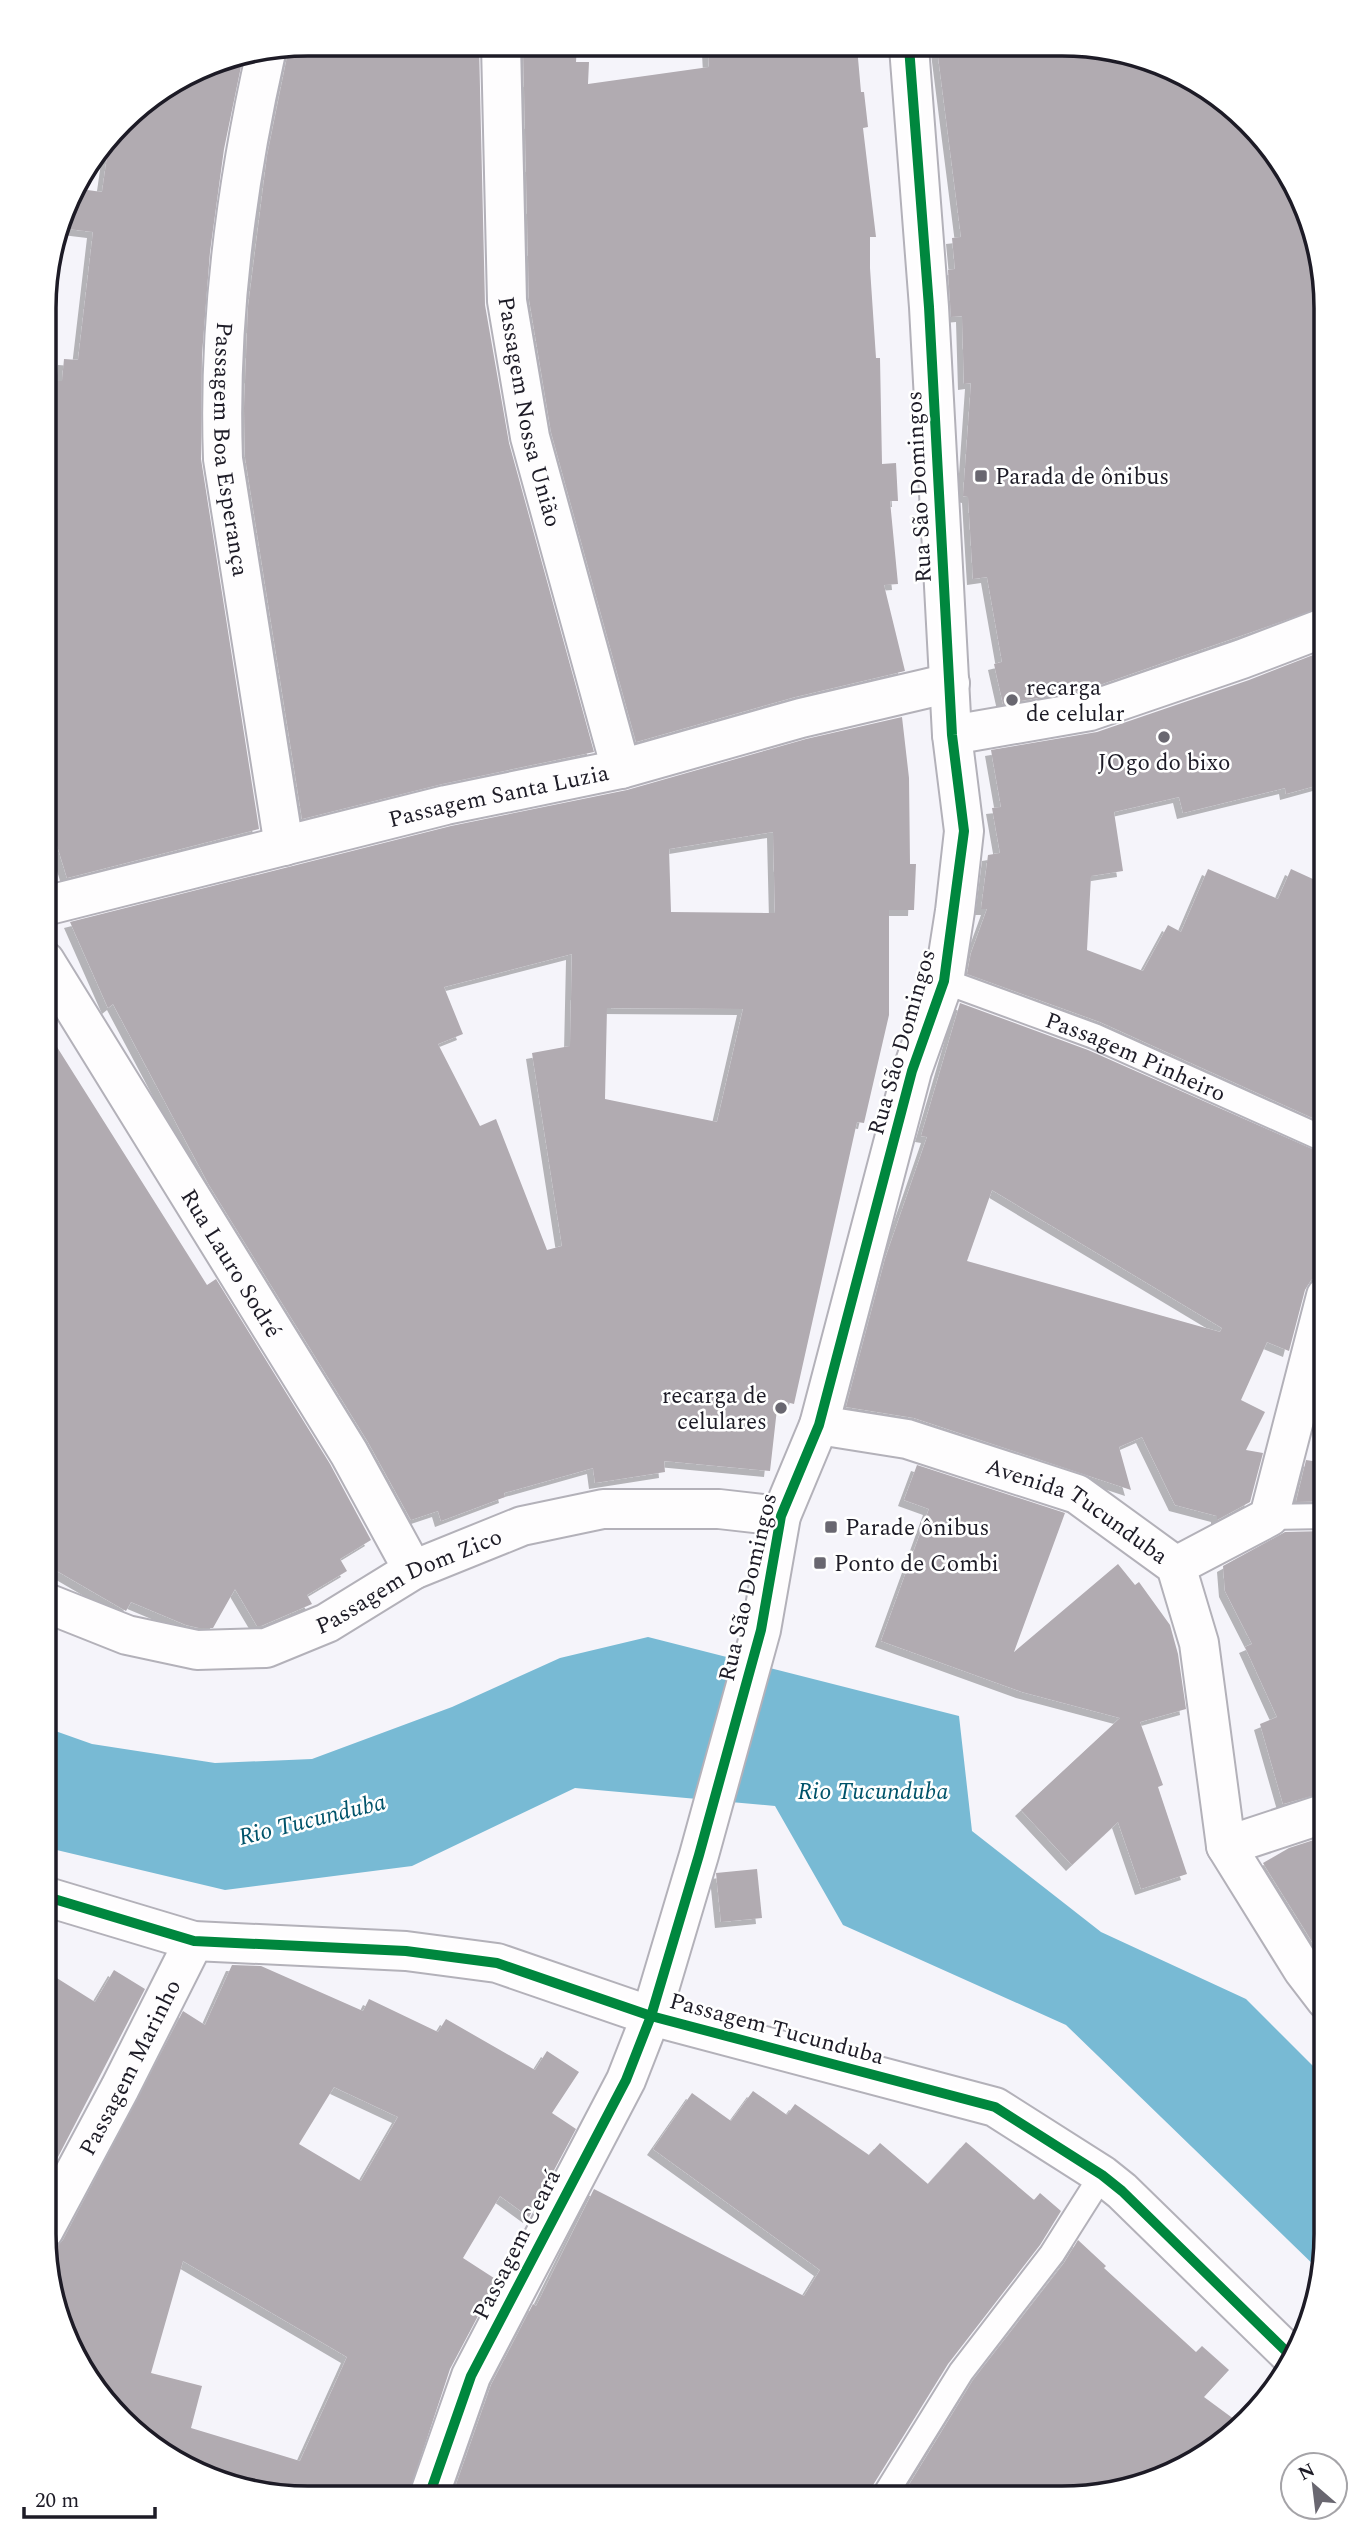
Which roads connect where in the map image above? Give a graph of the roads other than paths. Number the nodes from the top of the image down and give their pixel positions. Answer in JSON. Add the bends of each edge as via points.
{"nodes":[{"id":1,"x":501,"y":56,"type":"edge"},
{"id":2,"x":910,"y":56,"type":"edge"},
{"id":3,"x":265,"y":60,"type":"edge"},
{"id":4,"x":1314,"y":632,"type":"edge"},
{"id":5,"x":950,"y":683,"type":"junction"},
{"id":6,"x":952,"y":735,"type":"junction"},
{"id":7,"x":621,"y":769,"type":"junction"},
{"id":8,"x":284,"y":846,"type":"junction"},
{"id":9,"x":56,"y":903,"type":"edge"},
{"id":10,"x":56,"y":979,"type":"edge"},
{"id":11,"x":944,"y":981,"type":"junction"},
{"id":12,"x":1314,"y":1135,"type":"edge"},
{"id":13,"x":1314,"y":1343,"type":"edge"},
{"id":14,"x":818,"y":1424,"type":"junction"},
{"id":15,"x":781,"y":1516,"type":"junction"},
{"id":16,"x":1314,"y":1516,"type":"edge"},
{"id":17,"x":1269,"y":1517,"type":"junction"},
{"id":18,"x":1175,"y":1566,"type":"junction"},
{"id":19,"x":413,"y":1570,"type":"junction"},
{"id":20,"x":56,"y":1607,"type":"edge"},
{"id":21,"x":1314,"y":1817,"type":"edge"},
{"id":22,"x":1226,"y":1846,"type":"junction"},
{"id":23,"x":56,"y":1900,"type":"edge"},
{"id":24,"x":194,"y":1941,"type":"junction"},
{"id":25,"x":1314,"y":1984,"type":"edge"},
{"id":26,"x":651,"y":2016,"type":"junction"},
{"id":27,"x":1102,"y":2175,"type":"junction"},
{"id":28,"x":56,"y":2208,"type":"edge"},
{"id":29,"x":1285,"y":2351,"type":"edge"},
{"id":30,"x":432,"y":2486,"type":"edge"},
{"id":31,"x":890,"y":2486,"type":"edge"}],
"edges":[{"from":1,"to":7,"type":"street","name":"Passagem Nossa União","via":[[507,301],[530,436]]},
{"from":2,"to":5,"type":"street","name":"Rua São Domingos"},
{"from":3,"to":8,"type":"street","name":"Passagem Boa Esperança","via":[[241,188],[221,395],[223,459]]},
{"from":4,"to":6,"type":"street","via":[[1090,711]]},
{"from":5,"to":6,"type":"street","name":"Rua São Domingos"},
{"from":5,"to":7,"type":"street","name":"Passagem Santa Luzia","via":[[801,718]]},
{"from":6,"to":11,"type":"street","name":"Rua São Domingos","via":[[964,831]]},
{"from":7,"to":8,"type":"street","name":"Passagem Santa Luzia","via":[[446,805]]},
{"from":8,"to":9,"type":"street","name":"Passagem Santa Luzia"},
{"from":10,"to":19,"type":"street","name":"Rua Lauro Sodré","via":[[348,1453]]},
{"from":11,"to":12,"type":"lane","name":"Passagem Pinheiro","via":[[1094,1036]]},
{"from":11,"to":14,"type":"street","name":"Rua São Domingos","via":[[912,1071]]},
{"from":13,"to":17,"type":"street"},
{"from":14,"to":15,"type":"street","name":"Rua São Domingos"},
{"from":14,"to":18,"type":"street","name":"Avenida Tucunduba","via":[[907,1439],[1077,1494]]},
{"from":15,"to":19,"type":"street","name":"Passagem Dom Zico","via":[[719,1508],[603,1509],[522,1526]]},
{"from":15,"to":26,"type":"street","name":"Rua São Domingos","via":[[761,1630]]},
{"from":16,"to":17,"type":"lane"},
{"from":17,"to":18,"type":"street"},
{"from":18,"to":22,"type":"street","name":"Avenida Tucunduba","via":[[1199,1643]]},
{"from":19,"to":20,"type":"street","name":"Passagem Dom Zico","via":[[327,1623],[266,1648],[197,1650],[127,1635]]},
{"from":21,"to":22,"type":"street"},
{"from":22,"to":25,"type":"street","name":"Avenida Tucunduba"},
{"from":23,"to":24,"type":"street","name":"Passagem Tucunduba"},
{"from":24,"to":26,"type":"street","name":"Passagem Tucunduba","via":[[406,1951],[497,1963]]},
{"from":24,"to":28,"type":"street","name":"Passagem Marinho"},
{"from":26,"to":27,"type":"street","name":"Passagem Tucunduba","via":[[995,2107]]},
{"from":26,"to":30,"type":"street","name":"Passagem Ceará","via":[[626,2080],[471,2376]]},
{"from":27,"to":29,"type":"street","name":"Passagem Tucunduba"},
{"from":27,"to":31,"type":"lane","via":[[1052,2253],[961,2372]]}]}
